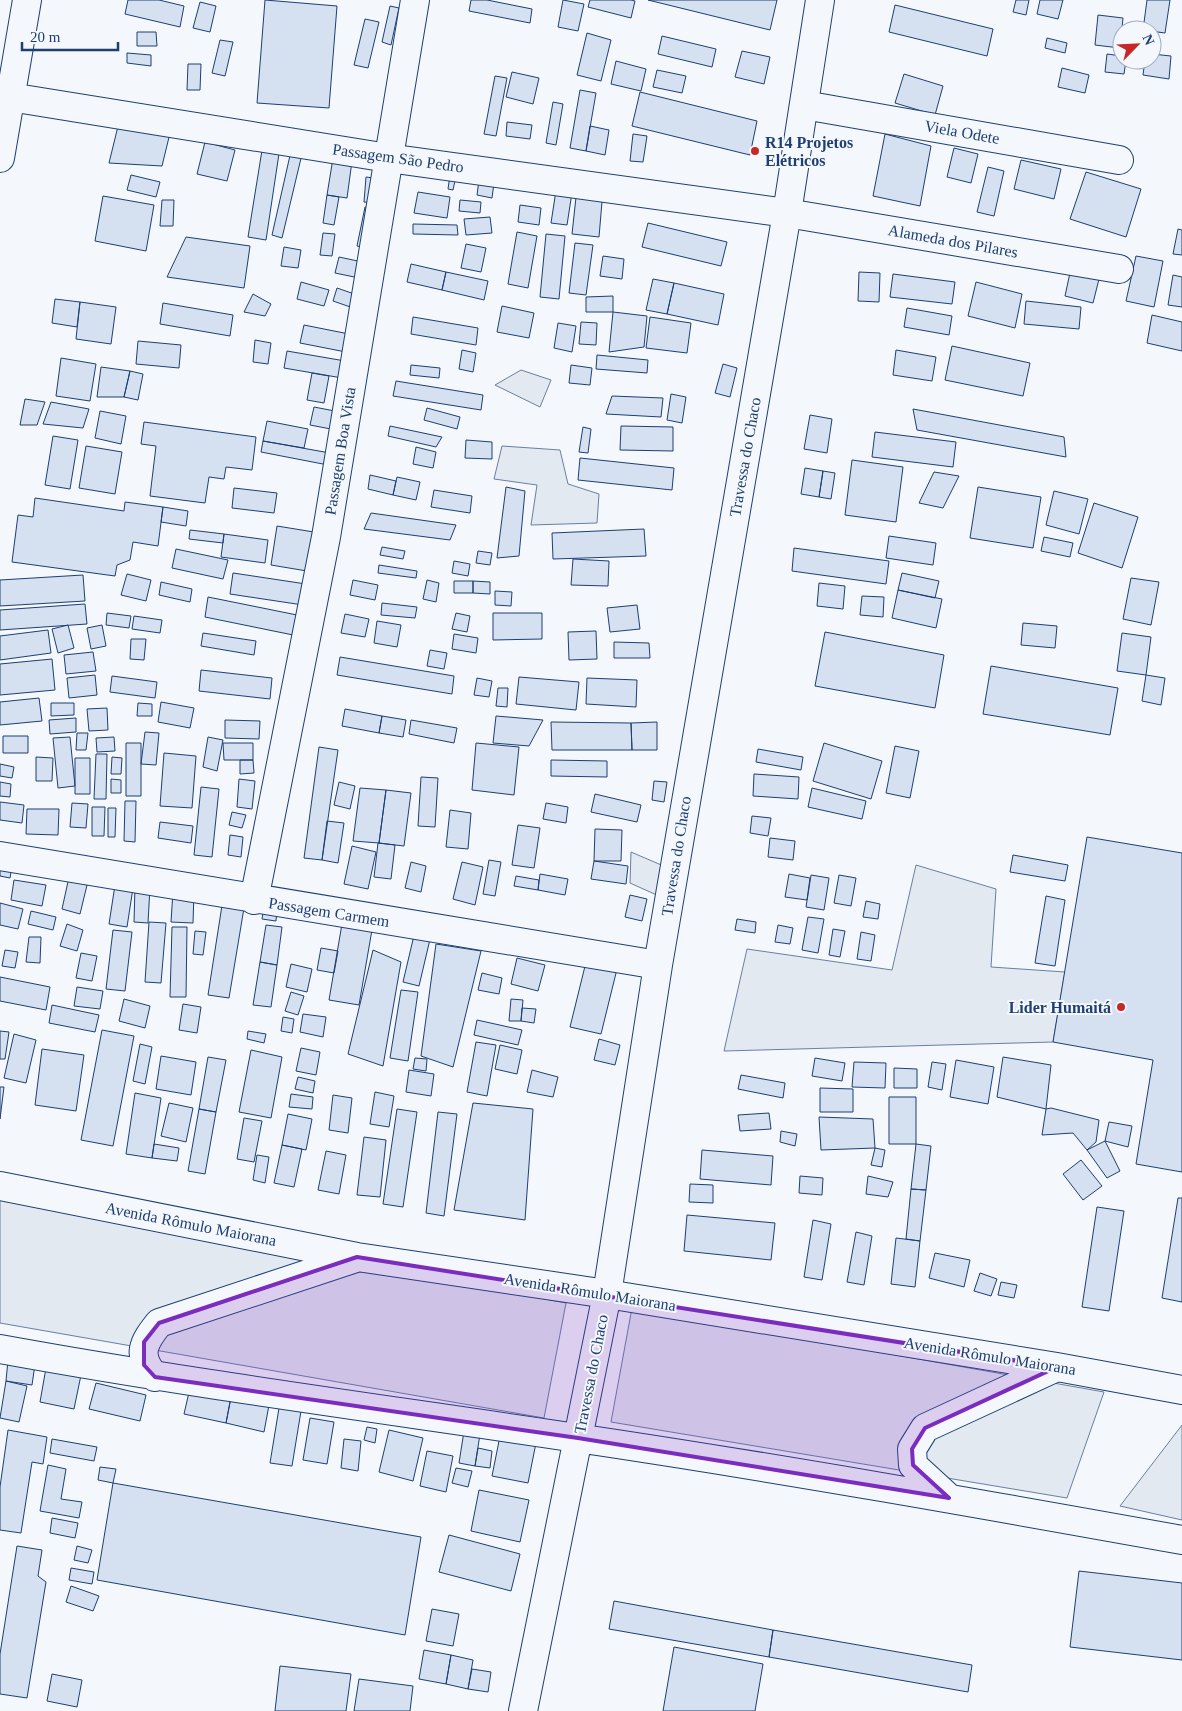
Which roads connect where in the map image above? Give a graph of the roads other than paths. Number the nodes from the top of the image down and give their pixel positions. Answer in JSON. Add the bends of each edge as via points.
{"nodes":[{"id":1,"x":26,"y":0,"type":"edge"},
{"id":2,"x":415,"y":0,"type":"edge"},
{"id":3,"x":820,"y":0,"type":"edge"},
{"id":4,"x":10,"y":97,"type":"junction"},
{"id":5,"x":804,"y":105,"type":"junction"},
{"id":6,"x":0,"y":158,"type":"edge"},
{"id":7,"x":388,"y":158,"type":"junction"},
{"id":8,"x":1119,"y":160,"type":"dead end"},
{"id":9,"x":788,"y":213,"type":"junction"},
{"id":10,"x":1119,"y":269,"type":"dead end"},
{"id":11,"x":0,"y":856,"type":"edge"},
{"id":12,"x":254,"y":900,"type":"junction"},
{"id":13,"x":658,"y":966,"type":"junction"},
{"id":14,"x":0,"y":1186,"type":"edge"},
{"id":15,"x":357,"y":1257,"type":"junction"},
{"id":16,"x":608,"y":1294,"type":"junction"},
{"id":17,"x":0,"y":1349,"type":"edge"},
{"id":18,"x":1057,"y":1367,"type":"junction"},
{"id":19,"x":155,"y":1377,"type":"junction"},
{"id":20,"x":1182,"y":1390,"type":"edge"},
{"id":21,"x":578,"y":1438,"type":"junction"},
{"id":22,"x":949,"y":1498,"type":"junction"},
{"id":23,"x":1182,"y":1540,"type":"edge"},
{"id":24,"x":523,"y":1711,"type":"edge"}],
"edges":[{"from":1,"to":4,"type":"street"},
{"from":2,"to":7,"type":"street","name":"Passagem Boa Vista"},
{"from":3,"to":5,"type":"street","name":"Travessa do Chaco"},
{"from":4,"to":6,"type":"street"},
{"from":4,"to":7,"type":"street","name":"Passagem São Pedro"},
{"from":5,"to":8,"type":"street","name":"Viela Odete"},
{"from":5,"to":9,"type":"street","name":"Travessa do Chaco"},
{"from":7,"to":9,"type":"street","name":"Passagem São Pedro"},
{"from":7,"to":12,"type":"street","name":"Passagem Boa Vista","via":[[326,537]]},
{"from":9,"to":10,"type":"street","name":"Alameda dos Pilares"},
{"from":9,"to":13,"type":"street","name":"Travessa do Chaco"},
{"from":11,"to":12,"type":"street","name":"Passagem Carmem"},
{"from":12,"to":13,"type":"street","name":"Passagem Carmem"},
{"from":13,"to":16,"type":"street","name":"Travessa do Chaco"},
{"from":14,"to":15,"type":"street","name":"Avenida Rômulo Maiorana"},
{"from":15,"to":16,"type":"street","name":"Avenida Rômulo Maiorana"},
{"from":15,"to":19,"type":"street","via":[[159,1323],[144,1342],[144,1365]]},
{"from":16,"to":18,"type":"street","name":"Avenida Rômulo Maiorana"},
{"from":16,"to":21,"type":"street","name":"Travessa do Chaco"},
{"from":17,"to":19,"type":"street"},
{"from":18,"to":20,"type":"street","name":"Avenida Rômulo Maiorana"},
{"from":18,"to":22,"type":"street","via":[[925,1428],[912,1449],[914,1465]]},
{"from":19,"to":21,"type":"street"},
{"from":21,"to":22,"type":"street"},
{"from":21,"to":24,"type":"street","name":"Travessa do Chaco"},
{"from":22,"to":23,"type":"street"}]}
